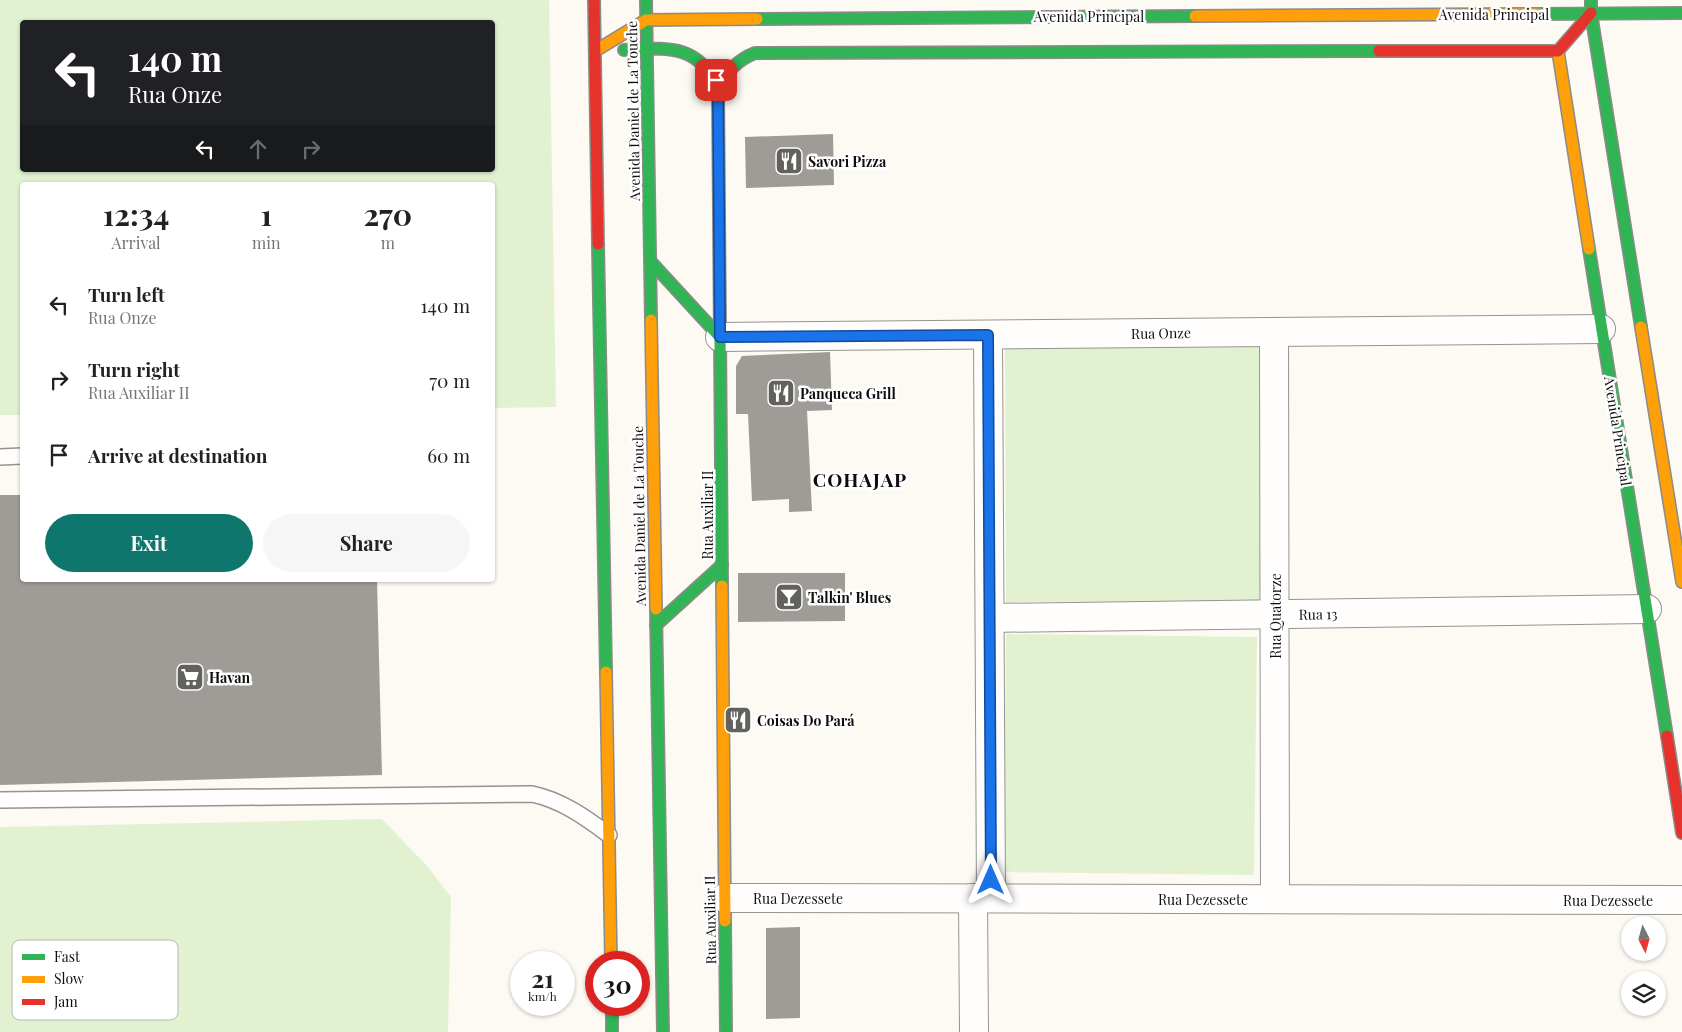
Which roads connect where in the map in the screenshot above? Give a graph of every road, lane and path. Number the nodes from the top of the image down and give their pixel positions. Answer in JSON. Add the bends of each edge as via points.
{"nodes":[{"id":1,"x":594,"y":0,"type":"edge"},
{"id":2,"x":646,"y":0,"type":"edge"},
{"id":3,"x":1591,"y":0,"type":"edge"},
{"id":4,"x":1591,"y":13,"type":"junction"},
{"id":5,"x":1682,"y":13,"type":"edge"},
{"id":6,"x":646,"y":20,"type":"junction"},
{"id":7,"x":647,"y":50,"type":"junction"},
{"id":8,"x":595,"y":51,"type":"junction"},
{"id":9,"x":1558,"y":51,"type":"junction"},
{"id":10,"x":718,"y":88,"type":"junction"},
{"id":11,"x":650,"y":262,"type":"junction"},
{"id":12,"x":1601,"y":329,"type":"junction"},
{"id":13,"x":1274,"y":332,"type":"junction"},
{"id":14,"x":988,"y":335,"type":"junction"},
{"id":15,"x":720,"y":337,"type":"junction"},
{"id":16,"x":20,"y":456,"type":"edge"},
{"id":17,"x":0,"y":457,"type":"edge"},
{"id":18,"x":722,"y":565,"type":"junction"},
{"id":19,"x":1682,"y":582,"type":"edge"},
{"id":20,"x":1647,"y":609,"type":"junction"},
{"id":21,"x":1275,"y":615,"type":"junction"},
{"id":22,"x":990,"y":618,"type":"junction"},
{"id":23,"x":656,"y":625,"type":"junction"},
{"id":24,"x":0,"y":800,"type":"edge"},
{"id":25,"x":1681,"y":819,"type":"edge"},
{"id":26,"x":609,"y":834,"type":"junction"},
{"id":27,"x":725,"y":898,"type":"junction"},
{"id":28,"x":982,"y":898,"type":"junction"},
{"id":29,"x":1275,"y":899,"type":"junction"},
{"id":30,"x":1682,"y":900,"type":"edge"},
{"id":31,"x":611,"y":951,"type":"edge"},
{"id":32,"x":612,"y":1016,"type":"edge"},
{"id":33,"x":612,"y":1032,"type":"edge"},
{"id":34,"x":663,"y":1032,"type":"edge"},
{"id":35,"x":726,"y":1032,"type":"edge"},
{"id":36,"x":974,"y":1032,"type":"edge"}],
"edges":[{"from":1,"to":8,"type":"street"},
{"from":2,"to":6,"type":"street","name":"Avenida Daniel de La Touche"},
{"from":3,"to":4,"type":"street"},
{"from":4,"to":5,"type":"street","name":"Avenida Principal"},
{"from":4,"to":6,"type":"street","name":"Avenida Principal","via":[[987,17],[708,14]]},
{"from":4,"to":9,"type":"street"},
{"from":4,"to":19,"type":"street"},
{"from":6,"to":7,"type":"street","name":"Avenida Daniel de La Touche"},
{"from":6,"to":8,"type":"street"},
{"from":7,"to":8,"type":"street","name":"Rua Auxiliar II"},
{"from":7,"to":10,"type":"street","name":"Rua Auxiliar II","via":[[678,50],[696,56],[710,68]]},
{"from":7,"to":11,"type":"street","name":"Avenida Daniel de La Touche"},
{"from":8,"to":26,"type":"street"},
{"from":9,"to":10,"type":"street","via":[[987,47],[754,53],[736,62]]},
{"from":9,"to":12,"type":"street","name":"Avenida Principal"},
{"from":10,"to":15,"type":"street","name":"Rua Auxiliar II"},
{"from":11,"to":15,"type":"street"},
{"from":11,"to":23,"type":"street","name":"Avenida Daniel de La Touche"},
{"from":12,"to":13,"type":"street","name":"Rua Onze"},
{"from":12,"to":20,"type":"street","name":"Avenida Principal"},
{"from":13,"to":14,"type":"street","name":"Rua Onze"},
{"from":13,"to":21,"type":"street","name":"Rua Quatorze"},
{"from":14,"to":15,"type":"street","name":"Rua Onze"},
{"from":14,"to":22,"type":"street"},
{"from":15,"to":18,"type":"street","name":"Rua Auxiliar II"},
{"from":16,"to":17,"type":"lane"},
{"from":18,"to":23,"type":"street"},
{"from":18,"to":27,"type":"street","name":"Rua Auxiliar II"},
{"from":20,"to":21,"type":"street","name":"Rua 13"},
{"from":20,"to":25,"type":"street","name":"Avenida Principal"},
{"from":21,"to":22,"type":"street","name":"Rua 13"},
{"from":21,"to":29,"type":"street","name":"Rua Quatorze"},
{"from":22,"to":28,"type":"street"},
{"from":23,"to":34,"type":"street","name":"Avenida Daniel de La Touche"},
{"from":24,"to":26,"type":"lane","via":[[532,794],[556,801]]},
{"from":26,"to":31,"type":"street"},
{"from":27,"to":28,"type":"street","name":"Rua Dezessete"},
{"from":27,"to":35,"type":"street","name":"Rua Auxiliar II"},
{"from":28,"to":29,"type":"street","name":"Rua Dezessete"},
{"from":28,"to":36,"type":"street"},
{"from":29,"to":30,"type":"street","name":"Rua Dezessete"},
{"from":32,"to":33,"type":"street"}]}
